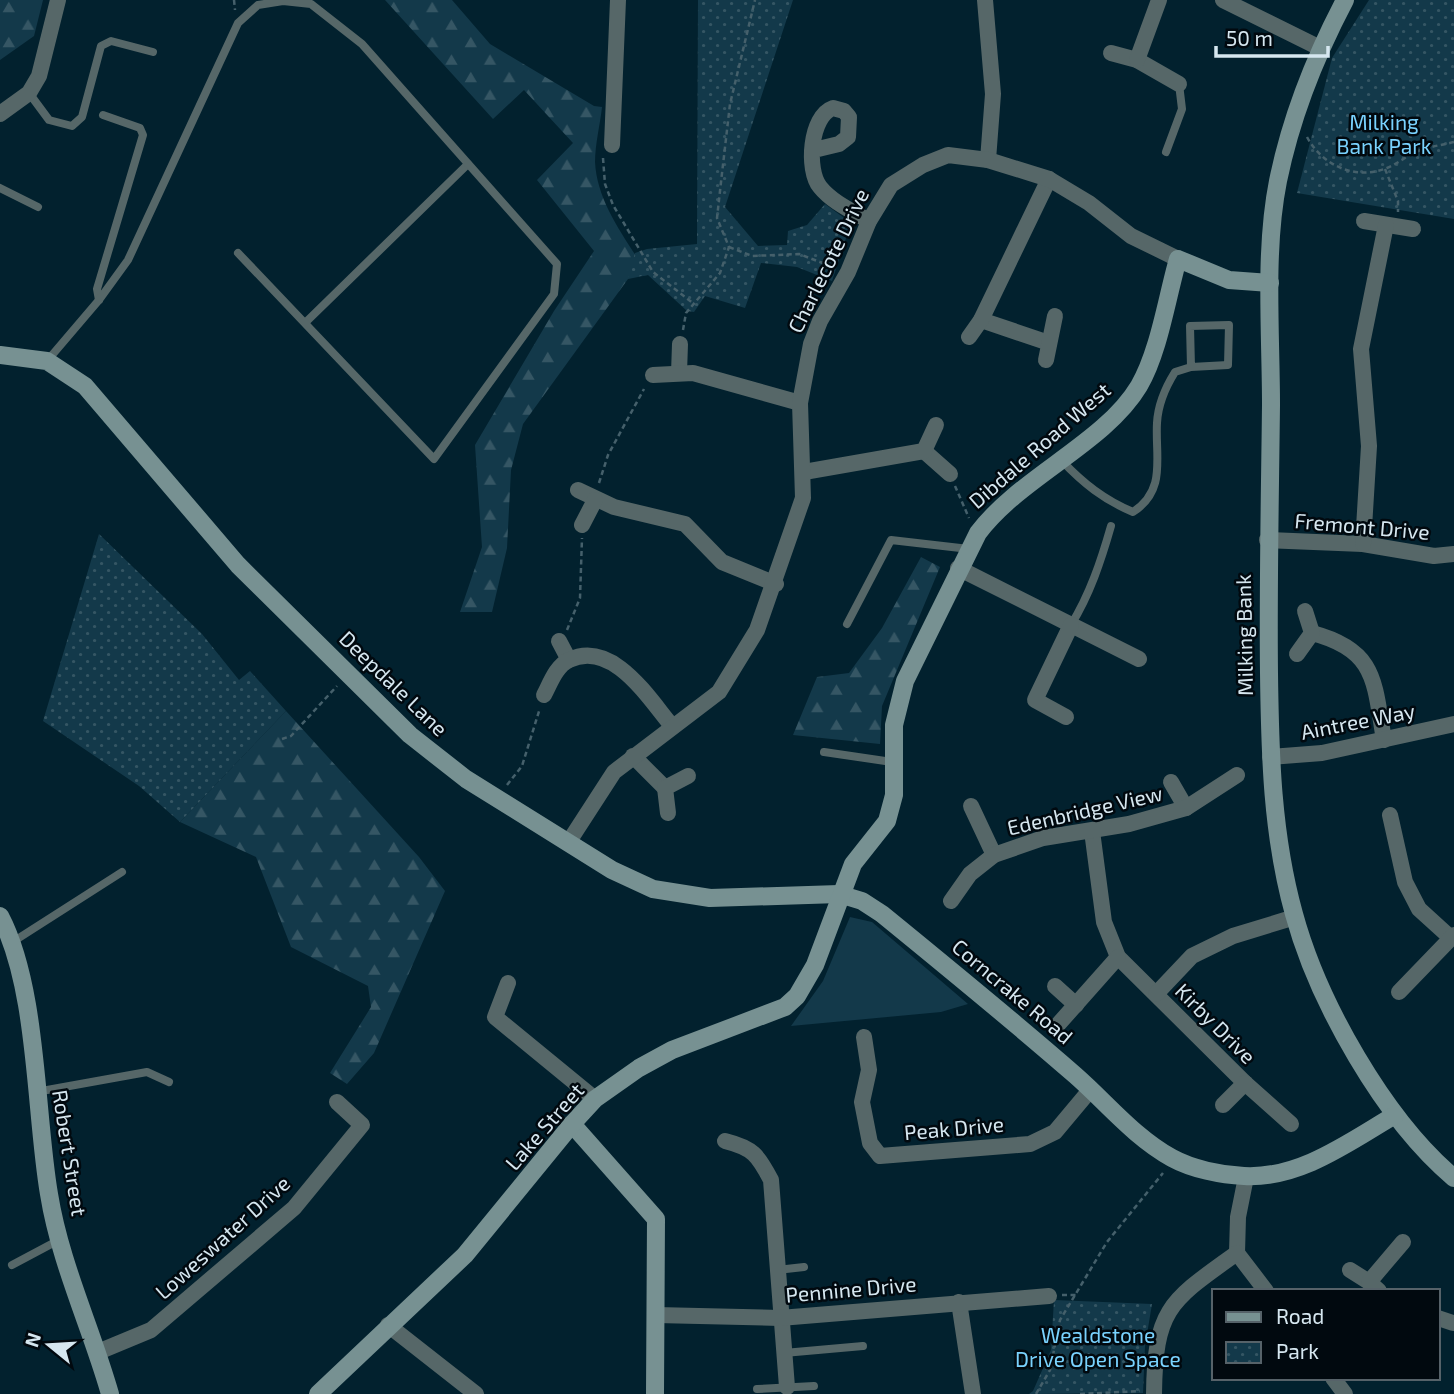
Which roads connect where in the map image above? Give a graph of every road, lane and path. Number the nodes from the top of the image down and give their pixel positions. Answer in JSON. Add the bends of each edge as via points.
{"nodes":[{"id":1,"x":58,"y":0,"type":"edge"},
{"id":2,"x":618,"y":0,"type":"edge"},
{"id":3,"x":755,"y":0,"type":"edge"},
{"id":4,"x":985,"y":0,"type":"edge"},
{"id":5,"x":1158,"y":0,"type":"edge"},
{"id":6,"x":1223,"y":0,"type":"edge"},
{"id":7,"x":1345,"y":0,"type":"edge"},
{"id":8,"x":1320,"y":48,"type":"junction"},
{"id":9,"x":153,"y":52,"type":"dead end"},
{"id":10,"x":1111,"y":53,"type":"dead end"},
{"id":11,"x":1137,"y":60,"type":"junction"},
{"id":12,"x":1179,"y":84,"type":"joint"},
{"id":13,"x":29,"y":93,"type":"junction"},
{"id":14,"x":0,"y":114,"type":"edge"},
{"id":15,"x":103,"y":115,"type":"dead end"},
{"id":16,"x":1295,"y":116,"type":"junction"},
{"id":17,"x":1454,"y":142,"type":"edge"},
{"id":18,"x":612,"y":145,"type":"joint"},
{"id":19,"x":814,"y":150,"type":"dead end"},
{"id":20,"x":1166,"y":152,"type":"dead end"},
{"id":21,"x":988,"y":160,"type":"junction"},
{"id":22,"x":468,"y":164,"type":"junction"},
{"id":23,"x":1385,"y":169,"type":"junction"},
{"id":24,"x":1049,"y":179,"type":"junction"},
{"id":25,"x":0,"y":188,"type":"edge"},
{"id":26,"x":38,"y":207,"type":"dead end"},
{"id":27,"x":869,"y":221,"type":"junction"},
{"id":28,"x":1364,"y":221,"type":"dead end"},
{"id":29,"x":1399,"y":227,"type":"junction"},
{"id":30,"x":729,"y":247,"type":"junction"},
{"id":31,"x":238,"y":253,"type":"dead end"},
{"id":32,"x":1178,"y":259,"type":"junction"},
{"id":33,"x":848,"y":272,"type":"junction"},
{"id":34,"x":1269,"y":283,"type":"junction"},
{"id":35,"x":99,"y":300,"type":"junction"},
{"id":36,"x":694,"y":304,"type":"junction"},
{"id":37,"x":1055,"y":316,"type":"dead end"},
{"id":38,"x":981,"y":320,"type":"junction"},
{"id":39,"x":306,"y":322,"type":"junction"},
{"id":40,"x":969,"y":337,"type":"dead end"},
{"id":41,"x":1049,"y":343,"type":"junction"},
{"id":42,"x":680,"y":344,"type":"joint"},
{"id":43,"x":0,"y":355,"type":"edge"},
{"id":44,"x":1046,"y":360,"type":"dead end"},
{"id":45,"x":47,"y":361,"type":"junction"},
{"id":46,"x":1191,"y":366,"type":"junction"},
{"id":47,"x":679,"y":373,"type":"junction"},
{"id":48,"x":653,"y":375,"type":"joint"},
{"id":49,"x":800,"y":403,"type":"junction"},
{"id":50,"x":936,"y":425,"type":"dead end"},
{"id":51,"x":924,"y":451,"type":"junction"},
{"id":52,"x":1060,"y":459,"type":"junction"},
{"id":53,"x":804,"y":472,"type":"junction"},
{"id":54,"x":950,"y":474,"type":"joint"},
{"id":55,"x":578,"y":490,"type":"dead end"},
{"id":56,"x":595,"y":500,"type":"junction"},
{"id":57,"x":582,"y":525,"type":"joint"},
{"id":58,"x":1111,"y":526,"type":"dead end"},
{"id":59,"x":978,"y":533,"type":"junction"},
{"id":60,"x":1267,"y":540,"type":"junction"},
{"id":61,"x":1363,"y":544,"type":"junction"},
{"id":62,"x":969,"y":549,"type":"junction"},
{"id":63,"x":1454,"y":554,"type":"edge"},
{"id":64,"x":958,"y":568,"type":"junction"},
{"id":65,"x":776,"y":584,"type":"junction"},
{"id":66,"x":1305,"y":611,"type":"dead end"},
{"id":67,"x":847,"y":624,"type":"dead end"},
{"id":68,"x":1071,"y":625,"type":"junction"},
{"id":69,"x":1312,"y":633,"type":"junction"},
{"id":70,"x":559,"y":641,"type":"joint"},
{"id":71,"x":1297,"y":654,"type":"dead end"},
{"id":72,"x":1139,"y":659,"type":"dead end"},
{"id":73,"x":569,"y":660,"type":"junction"},
{"id":74,"x":348,"y":673,"type":"junction"},
{"id":75,"x":544,"y":695,"type":"joint"},
{"id":76,"x":1066,"y":717,"type":"dead end"},
{"id":77,"x":1454,"y":724,"type":"edge"},
{"id":78,"x":672,"y":726,"type":"junction"},
{"id":79,"x":282,"y":739,"type":"dead end"},
{"id":80,"x":1384,"y":740,"type":"junction"},
{"id":81,"x":824,"y":752,"type":"dead end"},
{"id":82,"x":633,"y":756,"type":"junction"},
{"id":83,"x":1270,"y":757,"type":"junction"},
{"id":84,"x":892,"y":762,"type":"junction"},
{"id":85,"x":1237,"y":775,"type":"dead end"},
{"id":86,"x":688,"y":776,"type":"dead end"},
{"id":87,"x":1171,"y":782,"type":"dead end"},
{"id":88,"x":665,"y":788,"type":"junction"},
{"id":89,"x":496,"y":797,"type":"junction"},
{"id":90,"x":971,"y":806,"type":"dead end"},
{"id":91,"x":1186,"y":808,"type":"junction"},
{"id":92,"x":668,"y":813,"type":"dead end"},
{"id":93,"x":1390,"y":815,"type":"dead end"},
{"id":94,"x":1092,"y":831,"type":"junction"},
{"id":95,"x":568,"y":843,"type":"junction"},
{"id":96,"x":994,"y":855,"type":"junction"},
{"id":97,"x":122,"y":872,"type":"dead end"},
{"id":98,"x":839,"y":894,"type":"junction"},
{"id":99,"x":951,"y":901,"type":"dead end"},
{"id":100,"x":0,"y":916,"type":"edge"},
{"id":101,"x":1295,"y":917,"type":"junction"},
{"id":102,"x":1453,"y":936,"type":"edge"},
{"id":103,"x":11,"y":943,"type":"junction"},
{"id":104,"x":1118,"y":957,"type":"junction"},
{"id":105,"x":508,"y":983,"type":"dead end"},
{"id":106,"x":1055,"y":986,"type":"dead end"},
{"id":107,"x":1399,"y":992,"type":"dead end"},
{"id":108,"x":1156,"y":994,"type":"junction"},
{"id":109,"x":1076,"y":1005,"type":"junction"},
{"id":110,"x":1055,"y":1028,"type":"dead end"},
{"id":111,"x":864,"y":1037,"type":"dead end"},
{"id":112,"x":169,"y":1082,"type":"dead end"},
{"id":113,"x":1245,"y":1083,"type":"junction"},
{"id":114,"x":1091,"y":1088,"type":"junction"},
{"id":115,"x":36,"y":1092,"type":"junction"},
{"id":116,"x":595,"y":1100,"type":"junction"},
{"id":117,"x":337,"y":1102,"type":"dead end"},
{"id":118,"x":1223,"y":1105,"type":"dead end"},
{"id":119,"x":1395,"y":1115,"type":"junction"},
{"id":120,"x":572,"y":1124,"type":"junction"},
{"id":121,"x":1291,"y":1124,"type":"dead end"},
{"id":122,"x":725,"y":1141,"type":"dead end"},
{"id":123,"x":1174,"y":1159,"type":"junction"},
{"id":124,"x":1246,"y":1177,"type":"junction"},
{"id":125,"x":1454,"y":1178,"type":"edge"},
{"id":126,"x":59,"y":1240,"type":"junction"},
{"id":127,"x":1403,"y":1242,"type":"dead end"},
{"id":128,"x":1237,"y":1253,"type":"junction"},
{"id":129,"x":12,"y":1265,"type":"dead end"},
{"id":130,"x":804,"y":1267,"type":"dead end"},
{"id":131,"x":777,"y":1270,"type":"junction"},
{"id":132,"x":1350,"y":1270,"type":"dead end"},
{"id":133,"x":1374,"y":1286,"type":"edge"},
{"id":134,"x":1264,"y":1289,"type":"edge"},
{"id":135,"x":1048,"y":1296,"type":"dead end"},
{"id":136,"x":960,"y":1302,"type":"junction"},
{"id":137,"x":656,"y":1315,"type":"junction"},
{"id":138,"x":780,"y":1318,"type":"junction"},
{"id":139,"x":388,"y":1325,"type":"junction"},
{"id":140,"x":863,"y":1346,"type":"dead end"},
{"id":141,"x":98,"y":1352,"type":"junction"},
{"id":142,"x":783,"y":1353,"type":"junction"},
{"id":143,"x":814,"y":1386,"type":"dead end"},
{"id":144,"x":787,"y":1387,"type":"junction"},
{"id":145,"x":757,"y":1390,"type":"dead end"},
{"id":146,"x":324,"y":1392,"type":"edge"},
{"id":147,"x":1154,"y":1392,"type":"edge"},
{"id":148,"x":110,"y":1394,"type":"edge"},
{"id":149,"x":476,"y":1394,"type":"edge"},
{"id":150,"x":655,"y":1394,"type":"edge"},
{"id":151,"x":973,"y":1394,"type":"edge"},
{"id":152,"x":1036,"y":1394,"type":"edge"},
{"id":153,"x":1080,"y":1394,"type":"edge"}],
"edges":[{"from":1,"to":13,"type":"street","via":[[39,76]]},
{"from":2,"to":18,"type":"street"},
{"from":3,"to":30,"type":"path","via":[[730,104],[721,182],[718,218]]},
{"from":4,"to":21,"type":"street","via":[[993,94]]},
{"from":5,"to":11,"type":"street"},
{"from":6,"to":8,"type":"street"},
{"from":7,"to":8,"type":"street","name":"Milking Bank"},
{"from":8,"to":16,"type":"street","name":"Milking Bank"},
{"from":9,"to":13,"type":"lane","via":[[111,41],[101,46],[82,117],[72,126],[49,121]]},
{"from":10,"to":11,"type":"street"},
{"from":11,"to":12,"type":"street"},
{"from":12,"to":20,"type":"lane","via":[[1182,109]]},
{"from":13,"to":14,"type":"street"},
{"from":15,"to":35,"type":"lane","via":[[140,128],[143,135],[97,289]]},
{"from":16,"to":23,"type":"path","via":[[1316,154],[1336,167],[1355,172]]},
{"from":16,"to":34,"type":"street","name":"Milking Bank","via":[[1278,183]]},
{"from":17,"to":23,"type":"path","via":[[1419,150]]},
{"from":18,"to":36,"type":"path","via":[[603,147],[605,184],[613,205],[653,272]]},
{"from":19,"to":27,"type":"street","via":[[818,185]]},
{"from":21,"to":24,"type":"street","name":"Charlecote Drive"},
{"from":21,"to":27,"type":"street","name":"Charlecote Drive","via":[[948,155],[923,165],[891,185]]},
{"from":22,"to":35,"type":"lane","via":[[362,44],[311,4],[283,1],[258,5],[238,23],[128,260]]},
{"from":22,"to":39,"type":"lane"},
{"from":22,"to":39,"type":"lane","via":[[557,264],[554,294],[434,459]]},
{"from":23,"to":29,"type":"path","via":[[1398,201]]},
{"from":24,"to":32,"type":"street","name":"Charlecote Drive","via":[[1131,236]]},
{"from":24,"to":38,"type":"street"},
{"from":25,"to":26,"type":"lane"},
{"from":27,"to":33,"type":"street","name":"Charlecote Drive"},
{"from":28,"to":29,"type":"street"},
{"from":29,"to":61,"type":"street","via":[[1361,349],[1369,446]]},
{"from":30,"to":33,"type":"path","via":[[752,256],[799,254]]},
{"from":30,"to":36,"type":"path","via":[[720,273]]},
{"from":31,"to":39,"type":"lane"},
{"from":32,"to":34,"type":"street","via":[[1229,280]]},
{"from":32,"to":52,"type":"street","name":"Dibdale Road West","via":[[1139,385],[1103,425]]},
{"from":33,"to":49,"type":"street","name":"Charlecote Drive","via":[[811,344]]},
{"from":34,"to":60,"type":"street","name":"Milking Bank"},
{"from":35,"to":45,"type":"lane"},
{"from":36,"to":42,"type":"path","via":[[686,313]]},
{"from":37,"to":41,"type":"street"},
{"from":38,"to":40,"type":"street"},
{"from":38,"to":41,"type":"street"},
{"from":41,"to":44,"type":"street"},
{"from":42,"to":47,"type":"street"},
{"from":43,"to":45,"type":"street","name":"Deepdale Lane"},
{"from":45,"to":74,"type":"street","name":"Deepdale Lane","via":[[85,386],[238,565]]},
{"from":46,"to":46,"type":"lane","via":[[1190,326],[1229,324],[1228,365]]},
{"from":46,"to":52,"type":"lane","via":[[1175,372],[1163,391],[1157,421],[1158,474],[1146,503],[1133,512],[1115,505],[1086,486]]},
{"from":47,"to":48,"type":"street"},
{"from":47,"to":49,"type":"street"},
{"from":48,"to":56,"type":"path","via":[[608,455]]},
{"from":49,"to":53,"type":"street","name":"Charlecote Drive"},
{"from":50,"to":51,"type":"street"},
{"from":51,"to":53,"type":"street"},
{"from":51,"to":54,"type":"street"},
{"from":52,"to":59,"type":"street","name":"Dibdale Road West","via":[[993,513]]},
{"from":53,"to":65,"type":"street","name":"Charlecote Drive","via":[[803,498]]},
{"from":54,"to":59,"type":"path"},
{"from":55,"to":56,"type":"street"},
{"from":56,"to":57,"type":"street"},
{"from":56,"to":65,"type":"street","via":[[685,524],[722,562]]},
{"from":57,"to":70,"type":"path","via":[[580,598]]},
{"from":58,"to":68,"type":"lane","via":[[1101,562]]},
{"from":59,"to":62,"type":"street","name":"Dibdale Road West"},
{"from":60,"to":61,"type":"street","name":"Fremont Drive"},
{"from":60,"to":83,"type":"street","name":"Milking Bank"},
{"from":61,"to":63,"type":"street","name":"Fremont Drive","via":[[1434,556]]},
{"from":62,"to":64,"type":"street","name":"Dibdale Road West"},
{"from":62,"to":67,"type":"lane","via":[[891,540]]},
{"from":64,"to":68,"type":"street"},
{"from":64,"to":84,"type":"street","name":"Dibdale Road West","via":[[905,681],[894,726]]},
{"from":65,"to":78,"type":"street","name":"Charlecote Drive","via":[[757,630],[719,692]]},
{"from":66,"to":69,"type":"street"},
{"from":68,"to":72,"type":"street"},
{"from":68,"to":76,"type":"street","via":[[1035,701]]},
{"from":69,"to":71,"type":"street"},
{"from":69,"to":80,"type":"street","via":[[1343,643],[1367,666]]},
{"from":70,"to":73,"type":"street"},
{"from":73,"to":75,"type":"street"},
{"from":73,"to":78,"type":"street","via":[[609,660],[628,674]]},
{"from":74,"to":79,"type":"path","via":[[291,736]]},
{"from":74,"to":89,"type":"street","name":"Deepdale Lane","via":[[435,756]]},
{"from":75,"to":89,"type":"path","via":[[522,766]]},
{"from":77,"to":80,"type":"street","name":"Aintree Way"},
{"from":78,"to":82,"type":"street","name":"Charlecote Drive"},
{"from":80,"to":83,"type":"street","name":"Aintree Way","via":[[1322,753]]},
{"from":81,"to":84,"type":"lane"},
{"from":82,"to":88,"type":"street"},
{"from":82,"to":95,"type":"street","name":"Charlecote Drive","via":[[614,772]]},
{"from":83,"to":101,"type":"street","name":"Milking Bank","via":[[1275,825]]},
{"from":84,"to":98,"type":"street","name":"Dibdale Road West","via":[[894,795],[887,821],[853,864]]},
{"from":85,"to":91,"type":"street","name":"Edenbridge View"},
{"from":86,"to":88,"type":"street"},
{"from":87,"to":91,"type":"street","name":"Edenbridge View"},
{"from":88,"to":92,"type":"street"},
{"from":89,"to":95,"type":"street","name":"Deepdale Lane"},
{"from":90,"to":96,"type":"street","name":"Edenbridge View"},
{"from":91,"to":94,"type":"street","name":"Edenbridge View"},
{"from":93,"to":102,"type":"street","via":[[1405,882],[1419,909]]},
{"from":94,"to":96,"type":"street","name":"Edenbridge View","via":[[1043,838]]},
{"from":94,"to":104,"type":"street","name":"Kirby Drive","via":[[1104,922]]},
{"from":95,"to":98,"type":"street","name":"Deepdale Lane","via":[[643,885],[678,895]]},
{"from":96,"to":99,"type":"street","name":"Edenbridge View","via":[[970,874]]},
{"from":97,"to":103,"type":"lane"},
{"from":98,"to":114,"type":"street","name":"Corncrake Road","via":[[883,914]]},
{"from":98,"to":116,"type":"street","name":"Lake Street","via":[[816,965],[785,1007],[672,1050]]},
{"from":100,"to":103,"type":"street","name":"Robert Street"},
{"from":101,"to":108,"type":"street","name":"Kirby Drive","via":[[1233,936],[1192,956]]},
{"from":101,"to":119,"type":"street","name":"Milking Bank","via":[[1318,982]]},
{"from":102,"to":107,"type":"street"},
{"from":103,"to":115,"type":"street","name":"Robert Street","via":[[25,1004]]},
{"from":104,"to":108,"type":"street","name":"Kirby Drive"},
{"from":104,"to":109,"type":"street"},
{"from":105,"to":116,"type":"street","via":[[495,1017]]},
{"from":106,"to":109,"type":"street"},
{"from":108,"to":113,"type":"street","name":"Kirby Drive"},
{"from":109,"to":110,"type":"street"},
{"from":111,"to":114,"type":"street","name":"Peak Drive","via":[[869,1070],[862,1102],[870,1143],[880,1156],[1030,1144],[1055,1132]]},
{"from":112,"to":115,"type":"lane","via":[[147,1072]]},
{"from":113,"to":118,"type":"street","name":"Kirby Drive"},
{"from":113,"to":121,"type":"street","name":"Kirby Drive"},
{"from":114,"to":123,"type":"street","name":"Corncrake Road","via":[[1145,1141]]},
{"from":115,"to":126,"type":"street","name":"Robert Street"},
{"from":116,"to":120,"type":"street","name":"Lake Street"},
{"from":117,"to":141,"type":"street","name":"Loweswater Drive","via":[[362,1125],[294,1208],[151,1330]]},
{"from":119,"to":124,"type":"street","via":[[1314,1163]]},
{"from":119,"to":125,"type":"street","name":"Milking Bank"},
{"from":120,"to":137,"type":"street","via":[[656,1219]]},
{"from":120,"to":139,"type":"street","name":"Lake Street","via":[[488,1231]]},
{"from":122,"to":131,"type":"street","via":[[747,1146],[771,1180]]},
{"from":123,"to":124,"type":"street","name":"Corncrake Road","via":[[1211,1172]]},
{"from":123,"to":152,"type":"path","via":[[1107,1242],[1060,1320],[1050,1370]]},
{"from":124,"to":128,"type":"street"},
{"from":126,"to":129,"type":"lane"},
{"from":126,"to":141,"type":"street","name":"Robert Street"},
{"from":127,"to":133,"type":"street"},
{"from":128,"to":134,"type":"street"},
{"from":128,"to":147,"type":"street","via":[[1186,1289],[1164,1318],[1155,1348]]},
{"from":130,"to":131,"type":"lane"},
{"from":131,"to":138,"type":"street"},
{"from":132,"to":133,"type":"street"},
{"from":135,"to":136,"type":"street","name":"Pennine Drive"},
{"from":136,"to":138,"type":"street","name":"Pennine Drive"},
{"from":136,"to":151,"type":"street"},
{"from":137,"to":138,"type":"street","name":"Pennine Drive"},
{"from":137,"to":150,"type":"street"},
{"from":138,"to":142,"type":"street"},
{"from":139,"to":146,"type":"street","name":"Lake Street"},
{"from":139,"to":149,"type":"street"},
{"from":140,"to":142,"type":"lane"},
{"from":141,"to":148,"type":"street","name":"Robert Street"},
{"from":142,"to":144,"type":"street"},
{"from":143,"to":144,"type":"lane"},
{"from":144,"to":145,"type":"lane"},
{"from":147,"to":153,"type":"path"}]}
